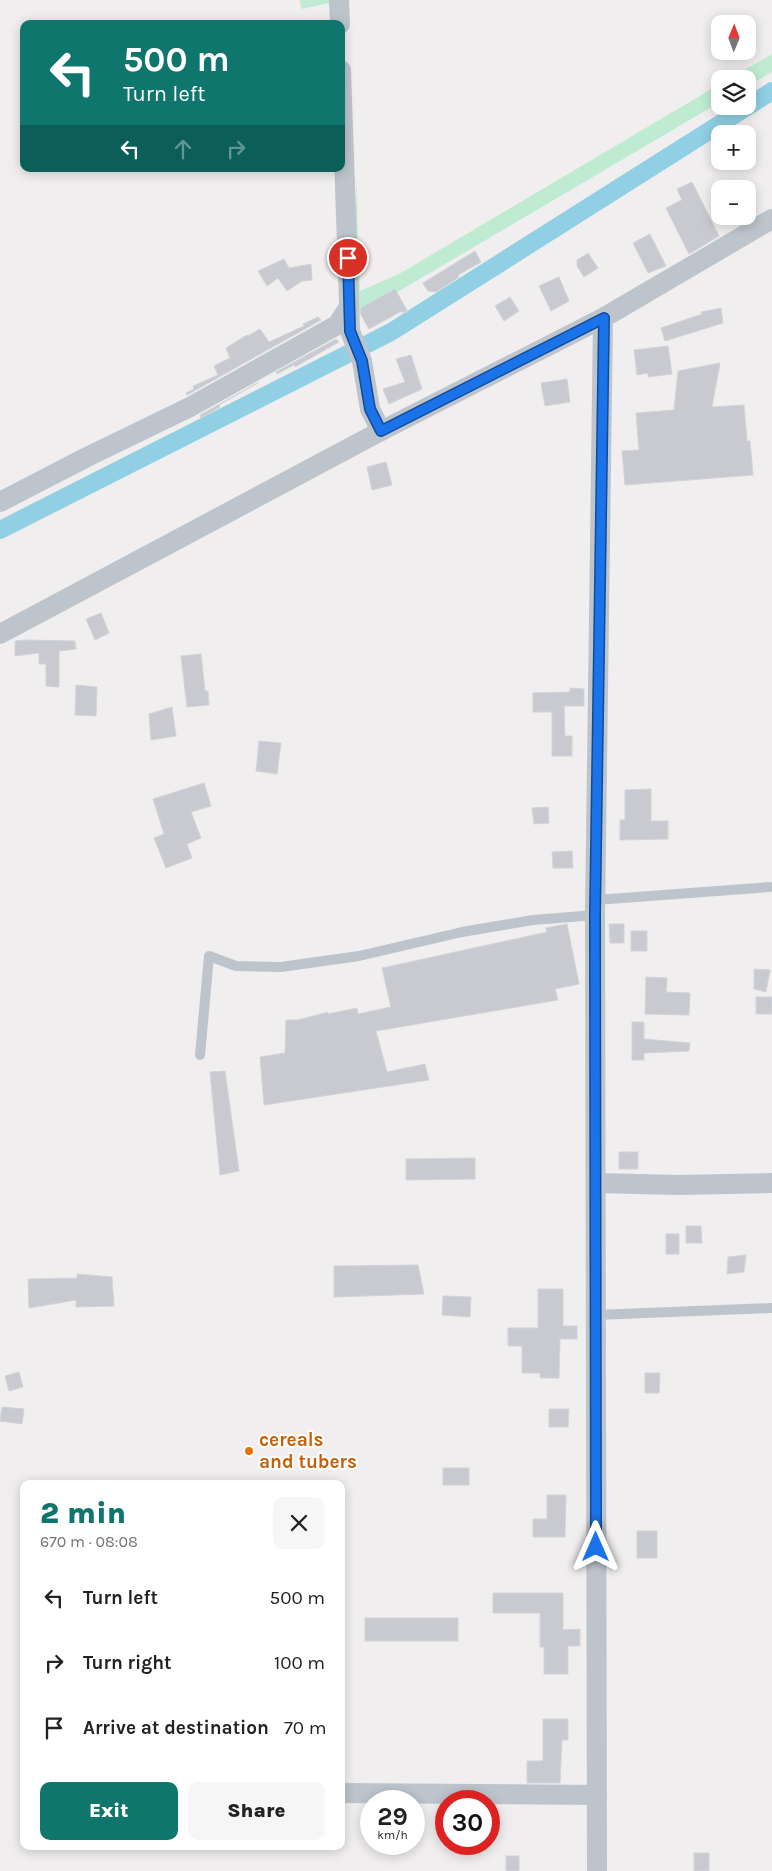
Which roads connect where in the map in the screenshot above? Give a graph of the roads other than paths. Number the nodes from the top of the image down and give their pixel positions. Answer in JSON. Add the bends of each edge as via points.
{"nodes":[{"id":1,"x":339,"y":0,"type":"edge"},
{"id":2,"x":340,"y":20,"type":"edge"},
{"id":3,"x":344,"y":172,"type":"edge"},
{"id":4,"x":772,"y":219,"type":"edge"},
{"id":5,"x":349,"y":307,"type":"junction"},
{"id":6,"x":604,"y":318,"type":"junction"},
{"id":7,"x":381,"y":431,"type":"junction"},
{"id":8,"x":0,"y":502,"type":"edge"},
{"id":9,"x":0,"y":634,"type":"edge"},
{"id":10,"x":770,"y":887,"type":"dead end"},
{"id":11,"x":595,"y":907,"type":"junction"},
{"id":12,"x":200,"y":1055,"type":"dead end"},
{"id":13,"x":772,"y":1183,"type":"edge"},
{"id":14,"x":596,"y":1184,"type":"junction"},
{"id":15,"x":772,"y":1308,"type":"edge"},
{"id":16,"x":596,"y":1315,"type":"junction"},
{"id":17,"x":345,"y":1793,"type":"edge"},
{"id":18,"x":597,"y":1795,"type":"junction"},
{"id":19,"x":597,"y":1871,"type":"edge"}],
"edges":[{"from":1,"to":2,"type":"street"},
{"from":3,"to":5,"type":"street"},
{"from":4,"to":6,"type":"street"},
{"from":5,"to":7,"type":"street","via":[[350,331],[362,361],[370,409]]},
{"from":5,"to":8,"type":"street","via":[[337,325],[190,408]]},
{"from":6,"to":7,"type":"street"},
{"from":6,"to":11,"type":"street"},
{"from":7,"to":9,"type":"street"},
{"from":10,"to":11,"type":"lane"},
{"from":11,"to":12,"type":"lane","via":[[462,932],[359,956],[281,967],[236,966],[209,956]]},
{"from":11,"to":14,"type":"street"},
{"from":13,"to":14,"type":"street"},
{"from":14,"to":16,"type":"street"},
{"from":15,"to":16,"type":"lane"},
{"from":16,"to":18,"type":"street"},
{"from":17,"to":18,"type":"street"},
{"from":18,"to":19,"type":"street"}]}
